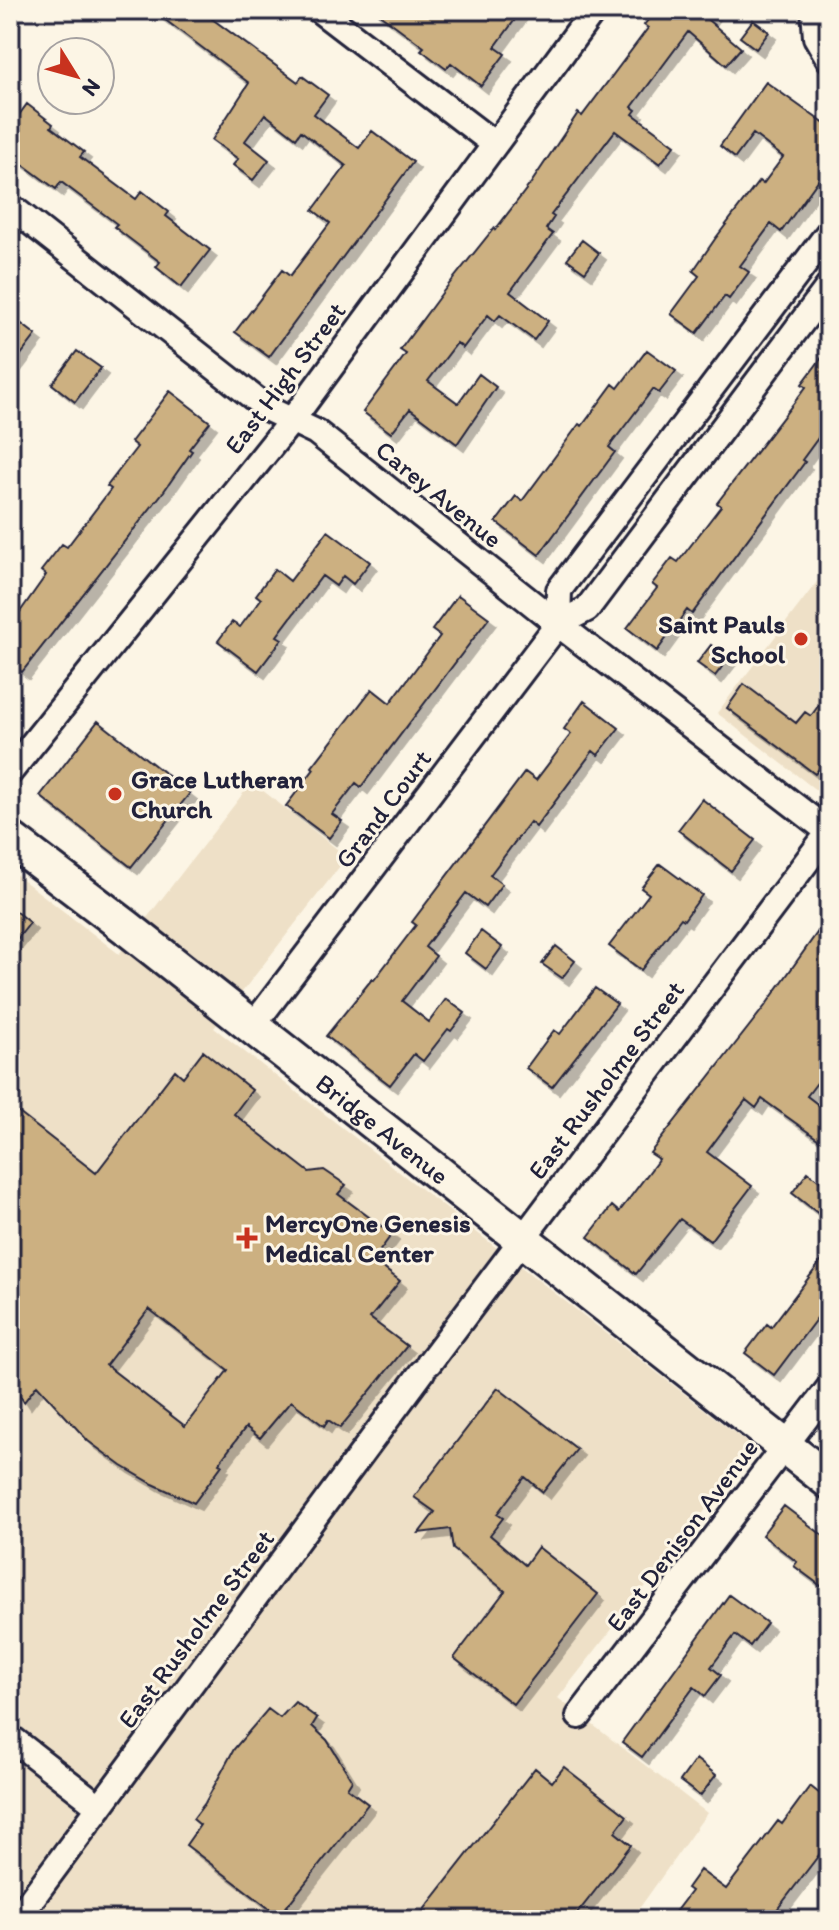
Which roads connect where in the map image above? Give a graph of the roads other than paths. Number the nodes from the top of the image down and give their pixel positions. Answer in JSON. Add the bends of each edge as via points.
{"nodes":[{"id":1,"x":319,"y":10,"type":"edge"},
{"id":2,"x":594,"y":10,"type":"edge"},
{"id":3,"x":814,"y":10,"type":"edge"},
{"id":4,"x":829,"y":59,"type":"edge"},
{"id":5,"x":493,"y":143,"type":"junction"},
{"id":6,"x":10,"y":206,"type":"edge"},
{"id":7,"x":829,"y":232,"type":"edge"},
{"id":8,"x":829,"y":286,"type":"edge"},
{"id":9,"x":292,"y":420,"type":"junction"},
{"id":10,"x":558,"y":624,"type":"junction"},
{"id":11,"x":10,"y":772,"type":"edge"},
{"id":12,"x":829,"y":832,"type":"edge"},
{"id":13,"x":10,"y":839,"type":"edge"},
{"id":14,"x":252,"y":1027,"type":"junction"},
{"id":15,"x":521,"y":1240,"type":"junction"},
{"id":16,"x":829,"y":1388,"type":"edge"},
{"id":17,"x":786,"y":1447,"type":"junction"},
{"id":18,"x":829,"y":1481,"type":"edge"},
{"id":19,"x":579,"y":1716,"type":"dead end"},
{"id":20,"x":10,"y":1737,"type":"edge"},
{"id":21,"x":100,"y":1807,"type":"junction"},
{"id":22,"x":16,"y":1920,"type":"edge"}],
"edges":[{"from":1,"to":5,"type":"street"},
{"from":2,"to":5,"type":"street","name":"East High Street"},
{"from":3,"to":4,"type":"street","via":[[816,37]]},
{"from":5,"to":9,"type":"street","name":"East High Street"},
{"from":6,"to":9,"type":"street","name":"Carey Avenue","via":[[268,409]]},
{"from":7,"to":10,"type":"street","via":[[559,590]]},
{"from":8,"to":10,"type":"street","name":"Grand Court","via":[[587,609]]},
{"from":9,"to":10,"type":"street","name":"Carey Avenue","via":[[316,432]]},
{"from":9,"to":11,"type":"street","name":"East High Street"},
{"from":10,"to":12,"type":"street","name":"Carey Avenue"},
{"from":10,"to":14,"type":"street","name":"Grand Court"},
{"from":12,"to":15,"type":"street","name":"East Rusholme Street"},
{"from":13,"to":14,"type":"street","name":"Bridge Avenue"},
{"from":14,"to":15,"type":"street","name":"Bridge Avenue"},
{"from":15,"to":17,"type":"street","name":"Bridge Avenue"},
{"from":15,"to":21,"type":"street","name":"East Rusholme Street"},
{"from":16,"to":17,"type":"street","name":"East Denison Avenue"},
{"from":17,"to":18,"type":"street","name":"Bridge Avenue"},
{"from":17,"to":19,"type":"street","name":"East Denison Avenue"},
{"from":20,"to":21,"type":"street"},
{"from":21,"to":22,"type":"street","name":"East Rusholme Street"}]}
